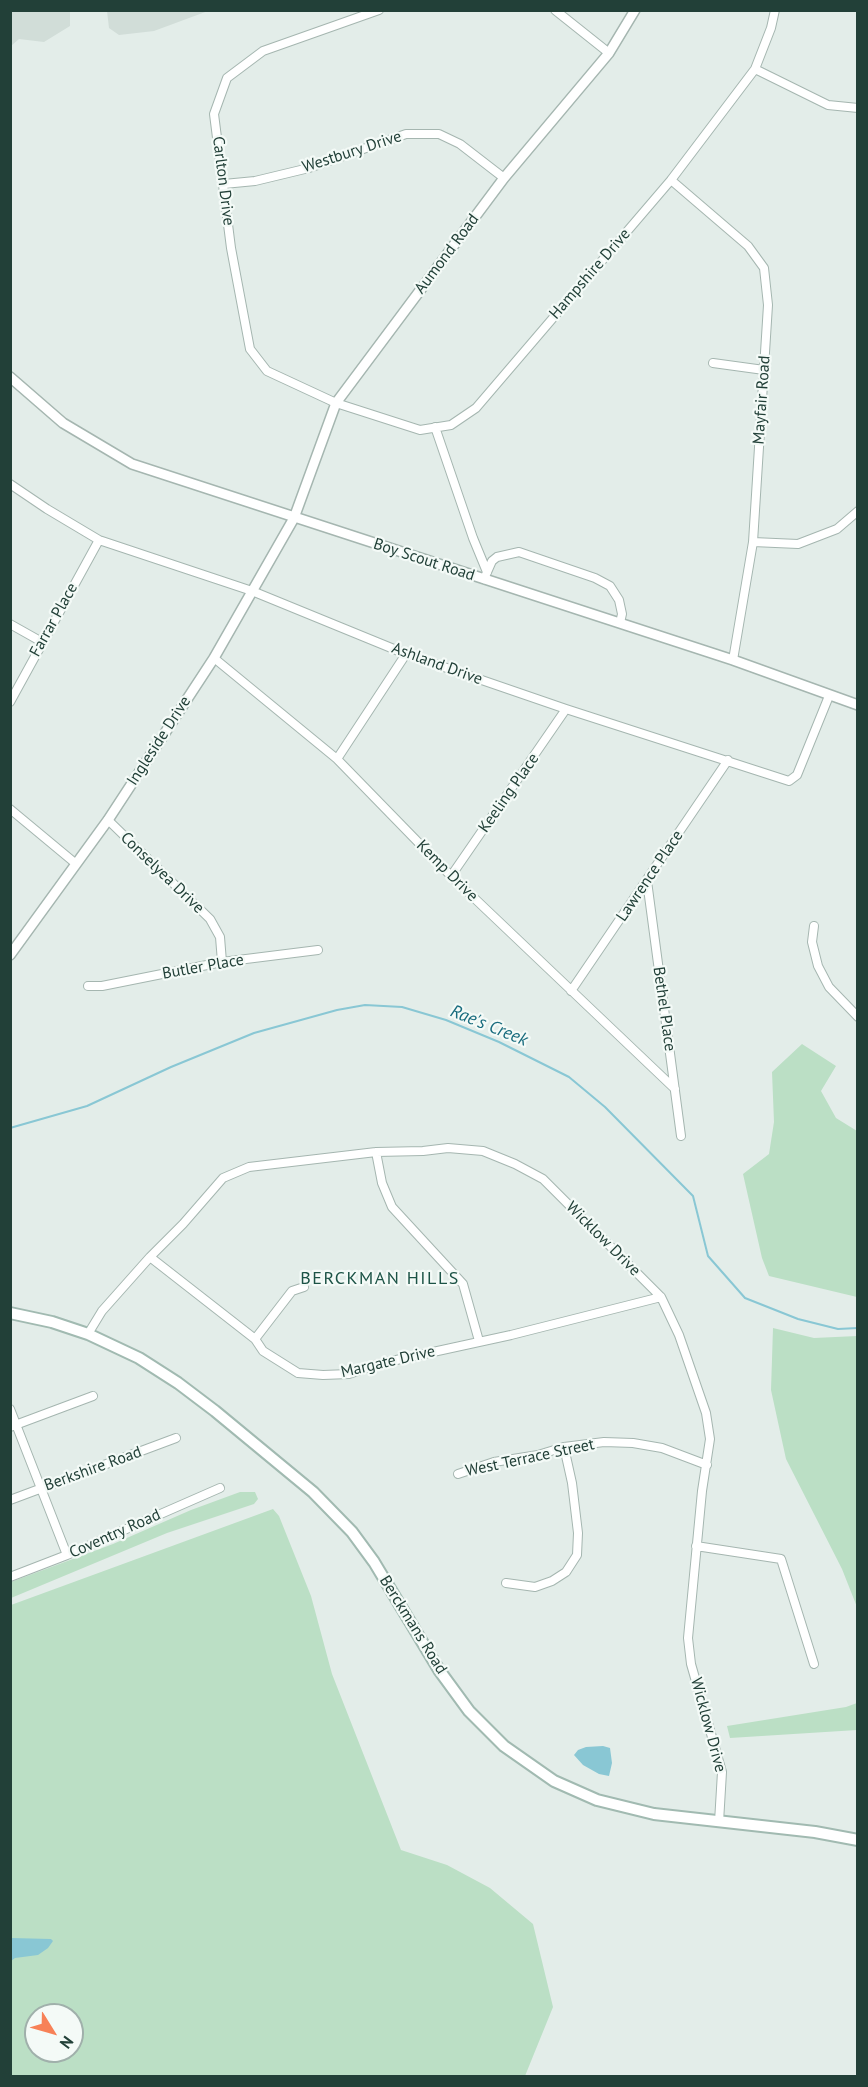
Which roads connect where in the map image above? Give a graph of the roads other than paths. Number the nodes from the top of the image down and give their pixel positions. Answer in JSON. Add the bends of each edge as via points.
{"nodes":[{"id":1,"x":379,"y":10,"type":"edge"},
{"id":2,"x":555,"y":10,"type":"edge"},
{"id":3,"x":635,"y":10,"type":"edge"},
{"id":4,"x":775,"y":10,"type":"edge"},
{"id":5,"x":609,"y":53,"type":"junction"},
{"id":6,"x":755,"y":69,"type":"junction"},
{"id":7,"x":858,"y":108,"type":"edge"},
{"id":8,"x":504,"y":178,"type":"junction"},
{"id":9,"x":671,"y":180,"type":"junction"},
{"id":10,"x":224,"y":184,"type":"junction"},
{"id":11,"x":712,"y":363,"type":"dead end"},
{"id":12,"x":764,"y":370,"type":"junction"},
{"id":13,"x":10,"y":377,"type":"edge"},
{"id":14,"x":336,"y":403,"type":"junction"},
{"id":15,"x":435,"y":427,"type":"junction"},
{"id":16,"x":10,"y":484,"type":"edge"},
{"id":17,"x":858,"y":510,"type":"edge"},
{"id":18,"x":294,"y":518,"type":"junction"},
{"id":19,"x":99,"y":540,"type":"junction"},
{"id":20,"x":753,"y":542,"type":"junction"},
{"id":21,"x":485,"y":576,"type":"junction"},
{"id":22,"x":252,"y":591,"type":"junction"},
{"id":23,"x":620,"y":623,"type":"junction"},
{"id":24,"x":10,"y":624,"type":"edge"},
{"id":25,"x":42,"y":642,"type":"junction"},
{"id":26,"x":406,"y":654,"type":"junction"},
{"id":27,"x":214,"y":658,"type":"junction"},
{"id":28,"x":733,"y":660,"type":"junction"},
{"id":29,"x":829,"y":696,"type":"junction"},
{"id":30,"x":10,"y":702,"type":"edge"},
{"id":31,"x":858,"y":705,"type":"edge"},
{"id":32,"x":566,"y":710,"type":"junction"},
{"id":33,"x":337,"y":759,"type":"junction"},
{"id":34,"x":728,"y":760,"type":"junction"},
{"id":35,"x":10,"y":809,"type":"edge"},
{"id":36,"x":108,"y":820,"type":"junction"},
{"id":37,"x":75,"y":863,"type":"junction"},
{"id":38,"x":451,"y":876,"type":"junction"},
{"id":39,"x":647,"y":881,"type":"junction"},
{"id":40,"x":814,"y":927,"type":"dead end"},
{"id":41,"x":318,"y":950,"type":"dead end"},
{"id":42,"x":10,"y":955,"type":"edge"},
{"id":43,"x":222,"y":962,"type":"junction"},
{"id":44,"x":88,"y":986,"type":"dead end"},
{"id":45,"x":571,"y":991,"type":"junction"},
{"id":46,"x":858,"y":1017,"type":"edge"},
{"id":47,"x":675,"y":1089,"type":"junction"},
{"id":48,"x":681,"y":1136,"type":"dead end"},
{"id":49,"x":376,"y":1152,"type":"junction"},
{"id":50,"x":150,"y":1257,"type":"junction"},
{"id":51,"x":304,"y":1287,"type":"dead end"},
{"id":52,"x":662,"y":1297,"type":"junction"},
{"id":53,"x":10,"y":1313,"type":"edge"},
{"id":54,"x":88,"y":1334,"type":"junction"},
{"id":55,"x":255,"y":1339,"type":"junction"},
{"id":56,"x":478,"y":1341,"type":"junction"},
{"id":57,"x":93,"y":1396,"type":"dead end"},
{"id":58,"x":10,"y":1409,"type":"edge"},
{"id":59,"x":14,"y":1426,"type":"edge"},
{"id":60,"x":176,"y":1438,"type":"dead end"},
{"id":61,"x":564,"y":1447,"type":"junction"},
{"id":62,"x":707,"y":1465,"type":"junction"},
{"id":63,"x":458,"y":1474,"type":"dead end"},
{"id":64,"x":220,"y":1488,"type":"dead end"},
{"id":65,"x":40,"y":1489,"type":"junction"},
{"id":66,"x":10,"y":1500,"type":"edge"},
{"id":67,"x":696,"y":1546,"type":"junction"},
{"id":68,"x":67,"y":1555,"type":"junction"},
{"id":69,"x":10,"y":1577,"type":"edge"},
{"id":70,"x":506,"y":1583,"type":"dead end"},
{"id":71,"x":814,"y":1664,"type":"dead end"},
{"id":72,"x":719,"y":1822,"type":"junction"},
{"id":73,"x":858,"y":1840,"type":"edge"}],
"edges":[{"from":1,"to":10,"type":"street","name":"Carlton Drive","via":[[263,51],[227,78],[214,114]]},
{"from":2,"to":5,"type":"street"},
{"from":3,"to":5,"type":"street","name":"Aumond Road"},
{"from":4,"to":6,"type":"street","name":"Hampshire Drive"},
{"from":5,"to":8,"type":"street","name":"Aumond Road"},
{"from":6,"to":7,"type":"street","via":[[828,105]]},
{"from":6,"to":9,"type":"street","name":"Hampshire Drive"},
{"from":8,"to":10,"type":"street","name":"Westbury Drive","via":[[460,144],[439,134],[406,134],[309,168]]},
{"from":8,"to":14,"type":"street","name":"Aumond Road"},
{"from":9,"to":12,"type":"street","name":"Mayfair Road","via":[[748,246],[764,268],[768,305]]},
{"from":9,"to":15,"type":"street","name":"Hampshire Drive","via":[[476,408],[451,425]]},
{"from":10,"to":14,"type":"street","name":"Carlton Drive","via":[[231,248],[250,349],[267,371]]},
{"from":11,"to":12,"type":"street"},
{"from":12,"to":20,"type":"street","name":"Mayfair Road"},
{"from":13,"to":18,"type":"street","name":"Boy Scout Road","via":[[63,423],[132,464]]},
{"from":14,"to":15,"type":"street","name":"Hampshire Drive","via":[[420,430]]},
{"from":14,"to":18,"type":"street","name":"Aumond Road"},
{"from":15,"to":21,"type":"street"},
{"from":16,"to":19,"type":"street","name":"Ashland Drive"},
{"from":17,"to":20,"type":"street","via":[[837,529],[798,544]]},
{"from":18,"to":21,"type":"street","name":"Boy Scout Road"},
{"from":18,"to":22,"type":"street","name":"Ingleside Drive"},
{"from":19,"to":22,"type":"street","name":"Ashland Drive"},
{"from":19,"to":25,"type":"street","name":"Farrar Place"},
{"from":20,"to":28,"type":"street","name":"Mayfair Road"},
{"from":21,"to":23,"type":"street","name":"Boy Scout Road"},
{"from":21,"to":23,"type":"street","via":[[497,557],[519,552],[595,578],[610,586],[619,600]]},
{"from":22,"to":26,"type":"street","name":"Ashland Drive"},
{"from":22,"to":27,"type":"street","name":"Ingleside Drive"},
{"from":23,"to":28,"type":"street","name":"Boy Scout Road"},
{"from":24,"to":25,"type":"street"},
{"from":25,"to":30,"type":"street","name":"Farrar Place"},
{"from":26,"to":32,"type":"street","name":"Ashland Drive"},
{"from":26,"to":33,"type":"street"},
{"from":27,"to":33,"type":"street","name":"Kemp Drive"},
{"from":27,"to":36,"type":"street","name":"Ingleside Drive"},
{"from":28,"to":29,"type":"street","name":"Boy Scout Road"},
{"from":29,"to":31,"type":"street","name":"Boy Scout Road"},
{"from":29,"to":34,"type":"street","name":"Ashland Drive","via":[[797,775],[789,781]]},
{"from":32,"to":34,"type":"street","name":"Ashland Drive"},
{"from":32,"to":38,"type":"street","name":"Keeling Place"},
{"from":33,"to":38,"type":"street","name":"Kemp Drive"},
{"from":34,"to":39,"type":"street","name":"Lawrence Place"},
{"from":35,"to":37,"type":"street"},
{"from":36,"to":37,"type":"street","name":"Ingleside Drive"},
{"from":36,"to":43,"type":"street","name":"Conselyea Drive","via":[[210,919],[220,937]]},
{"from":37,"to":42,"type":"street","name":"Ingleside Drive"},
{"from":38,"to":45,"type":"street","name":"Kemp Drive"},
{"from":39,"to":45,"type":"street","name":"Lawrence Place"},
{"from":39,"to":47,"type":"street","name":"Bethel Place"},
{"from":40,"to":46,"type":"street","via":[[812,942],[818,966],[829,987]]},
{"from":41,"to":43,"type":"street","name":"Butler Place"},
{"from":43,"to":44,"type":"street","name":"Butler Place"},
{"from":45,"to":47,"type":"street","name":"Kemp Drive"},
{"from":47,"to":48,"type":"street","name":"Bethel Place"},
{"from":49,"to":50,"type":"street","name":"Wicklow Drive","via":[[249,1167],[223,1178]]},
{"from":49,"to":52,"type":"street","name":"Wicklow Drive","via":[[448,1148],[483,1151],[515,1164],[543,1179]]},
{"from":49,"to":56,"type":"street","via":[[382,1184],[392,1207],[463,1284]]},
{"from":50,"to":54,"type":"street","name":"Wicklow Drive","via":[[102,1311]]},
{"from":50,"to":55,"type":"street","name":"Margate Drive"},
{"from":51,"to":55,"type":"street","via":[[292,1291]]},
{"from":52,"to":56,"type":"street","name":"Margate Drive"},
{"from":52,"to":62,"type":"street","name":"Wicklow Drive","via":[[705,1413],[710,1439]]},
{"from":53,"to":54,"type":"main road","name":"Berckmans Road"},
{"from":54,"to":72,"type":"main road","name":"Berckmans Road","via":[[139,1358],[178,1383],[331,1509],[374,1562],[439,1670],[469,1711],[504,1746],[554,1780],[597,1800],[654,1814]]},
{"from":55,"to":56,"type":"street","name":"Margate Drive","via":[[263,1351],[298,1373],[323,1375],[349,1374]]},
{"from":57,"to":59,"type":"street"},
{"from":58,"to":59,"type":"street"},
{"from":59,"to":65,"type":"street"},
{"from":60,"to":65,"type":"street","name":"Berkshire Road"},
{"from":61,"to":62,"type":"street","name":"West Terrace Street","via":[[633,1443],[662,1448]]},
{"from":61,"to":63,"type":"street","name":"West Terrace Street"},
{"from":61,"to":70,"type":"street","via":[[572,1483],[577,1555],[566,1572],[552,1581],[535,1587]]},
{"from":62,"to":67,"type":"street","name":"Wicklow Drive"},
{"from":64,"to":68,"type":"street","name":"Coventry Road"},
{"from":65,"to":66,"type":"street","name":"Berkshire Road"},
{"from":65,"to":68,"type":"street"},
{"from":67,"to":71,"type":"street","via":[[781,1559]]},
{"from":67,"to":72,"type":"street","name":"Wicklow Drive","via":[[688,1638],[722,1772]]},
{"from":68,"to":69,"type":"street","name":"Coventry Road"},
{"from":72,"to":73,"type":"main road","name":"Berckmans Road"}]}
